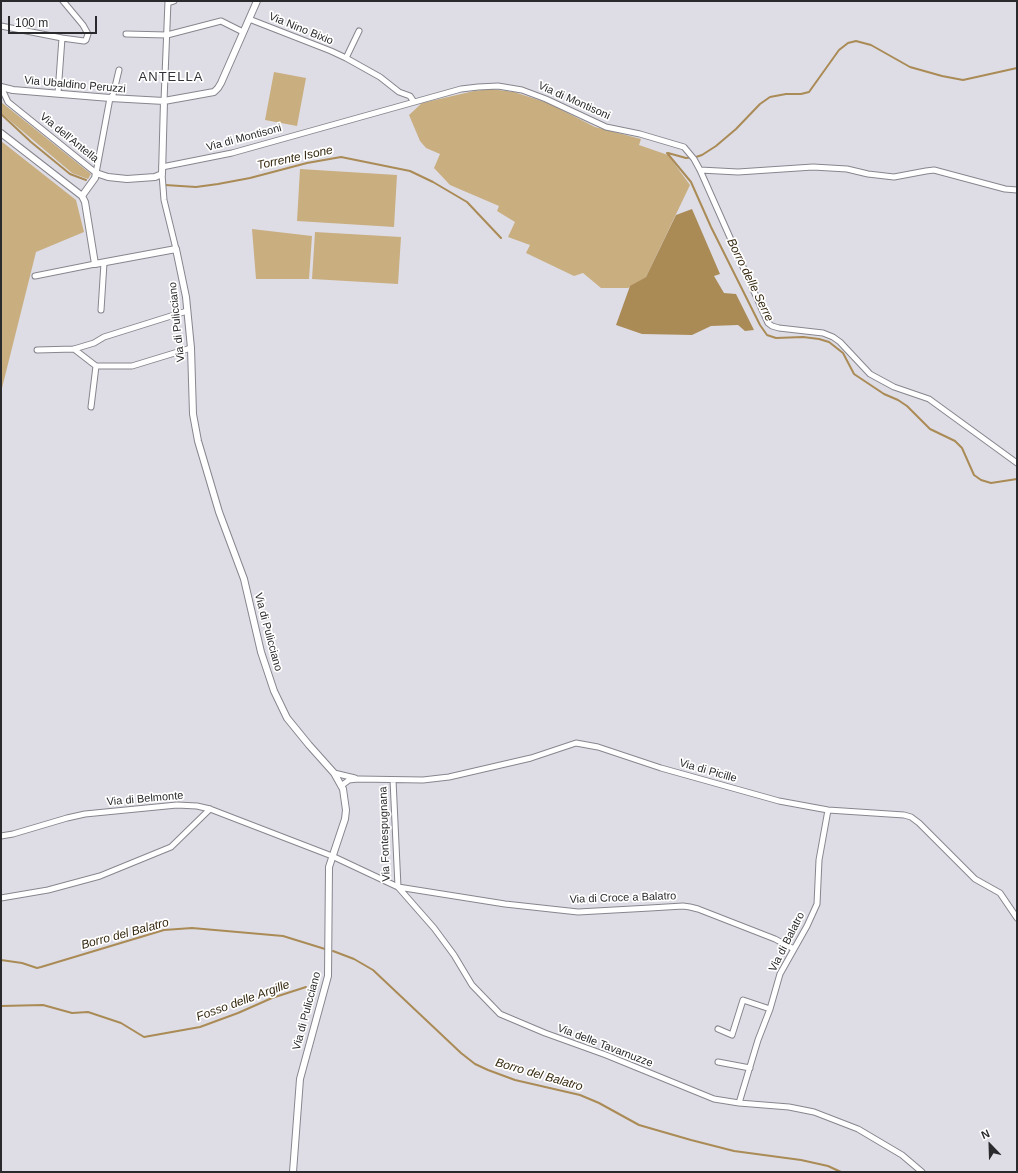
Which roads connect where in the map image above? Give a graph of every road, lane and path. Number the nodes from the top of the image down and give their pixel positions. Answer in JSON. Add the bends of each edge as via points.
{"nodes":[{"id":1,"x":63,"y":1,"type":"edge"},
{"id":2,"x":174,"y":1,"type":"edge"},
{"id":3,"x":257,"y":1,"type":"edge"},
{"id":4,"x":168,"y":2,"type":"edge"},
{"id":5,"x":249,"y":19,"type":"junction"},
{"id":6,"x":1,"y":26,"type":"edge"},
{"id":7,"x":359,"y":31,"type":"dead end"},
{"id":8,"x":243,"y":32,"type":"junction"},
{"id":9,"x":126,"y":34,"type":"dead end"},
{"id":10,"x":167,"y":35,"type":"junction"},
{"id":11,"x":62,"y":38,"type":"junction"},
{"id":12,"x":346,"y":58,"type":"junction"},
{"id":13,"x":119,"y":70,"type":"dead end"},
{"id":14,"x":1,"y":87,"type":"edge"},
{"id":15,"x":58,"y":93,"type":"junction"},
{"id":16,"x":110,"y":98,"type":"junction"},
{"id":17,"x":164,"y":101,"type":"junction"},
{"id":18,"x":414,"y":102,"type":"junction"},
{"id":19,"x":1,"y":133,"type":"edge"},
{"id":20,"x":162,"y":167,"type":"junction"},
{"id":21,"x":700,"y":170,"type":"junction"},
{"id":22,"x":96,"y":173,"type":"junction"},
{"id":23,"x":162,"y":174,"type":"junction"},
{"id":24,"x":1017,"y":190,"type":"edge"},
{"id":25,"x":82,"y":196,"type":"junction"},
{"id":26,"x":176,"y":249,"type":"junction"},
{"id":27,"x":104,"y":263,"type":"junction"},
{"id":28,"x":95,"y":264,"type":"junction"},
{"id":29,"x":35,"y":276,"type":"dead end"},
{"id":30,"x":101,"y":310,"type":"dead end"},
{"id":31,"x":187,"y":311,"type":"junction"},
{"id":32,"x":191,"y":348,"type":"junction"},
{"id":33,"x":74,"y":349,"type":"junction"},
{"id":34,"x":37,"y":350,"type":"dead end"},
{"id":35,"x":96,"y":366,"type":"junction"},
{"id":36,"x":91,"y":407,"type":"dead end"},
{"id":37,"x":1017,"y":463,"type":"edge"},
{"id":38,"x":334,"y":773,"type":"junction"},
{"id":39,"x":358,"y":779,"type":"junction"},
{"id":40,"x":393,"y":780,"type":"junction"},
{"id":41,"x":341,"y":786,"type":"junction"},
{"id":42,"x":210,"y":809,"type":"junction"},
{"id":43,"x":828,"y":810,"type":"junction"},
{"id":44,"x":1,"y":836,"type":"edge"},
{"id":45,"x":332,"y":856,"type":"junction"},
{"id":46,"x":398,"y":887,"type":"junction"},
{"id":47,"x":1,"y":898,"type":"edge"},
{"id":48,"x":1017,"y":918,"type":"edge"},
{"id":49,"x":794,"y":949,"type":"junction"},
{"id":50,"x":770,"y":1009,"type":"junction"},
{"id":51,"x":718,"y":1029,"type":"dead end"},
{"id":52,"x":718,"y":1062,"type":"dead end"},
{"id":53,"x":750,"y":1068,"type":"junction"},
{"id":54,"x":739,"y":1103,"type":"junction"},
{"id":55,"x":293,"y":1172,"type":"edge"},
{"id":56,"x":922,"y":1172,"type":"edge"}],
"edges":[{"from":1,"to":11,"type":"street","via":[[88,34],[84,41]]},
{"from":2,"to":4,"type":"street"},
{"from":3,"to":5,"type":"street","name":"Via Ubaldino Peruzzi"},
{"from":4,"to":10,"type":"street"},
{"from":5,"to":8,"type":"street","name":"Via Ubaldino Peruzzi"},
{"from":5,"to":12,"type":"street","name":"Via Nino Bixio"},
{"from":6,"to":11,"type":"street"},
{"from":7,"to":12,"type":"street"},
{"from":8,"to":10,"type":"street","via":[[221,21]]},
{"from":8,"to":17,"type":"street","name":"Via Ubaldino Peruzzi","via":[[214,92]]},
{"from":9,"to":10,"type":"street"},
{"from":10,"to":17,"type":"street"},
{"from":11,"to":15,"type":"street"},
{"from":12,"to":18,"type":"street","name":"Via Nino Bixio","via":[[380,77],[399,92],[410,96]]},
{"from":13,"to":16,"type":"street"},
{"from":14,"to":15,"type":"street","name":"Via Ubaldino Peruzzi"},
{"from":14,"to":22,"type":"street","name":"Via dell'Antella","via":[[8,102]]},
{"from":15,"to":16,"type":"street","name":"Via Ubaldino Peruzzi"},
{"from":16,"to":17,"type":"street","name":"Via Ubaldino Peruzzi"},
{"from":16,"to":22,"type":"street"},
{"from":17,"to":20,"type":"street"},
{"from":18,"to":20,"type":"street","name":"Via di Montisoni","via":[[232,154]]},
{"from":18,"to":21,"type":"street","name":"Via di Montisoni","via":[[478,87],[498,86],[522,90],[606,127],[684,147]]},
{"from":19,"to":25,"type":"street"},
{"from":20,"to":23,"type":"street"},
{"from":21,"to":24,"type":"street","via":[[738,172],[813,167],[847,169],[894,178],[934,170]]},
{"from":21,"to":37,"type":"street","name":"Via di Montisoni","via":[[768,323],[779,328],[823,333],[833,338],[840,342],[870,374],[894,387],[929,399]]},
{"from":22,"to":23,"type":"street","name":"Via dell'Antella","via":[[127,179]]},
{"from":22,"to":25,"type":"street"},
{"from":23,"to":26,"type":"street","name":"Via di Pulicciano","via":[[164,200]]},
{"from":25,"to":28,"type":"street"},
{"from":26,"to":27,"type":"street"},
{"from":26,"to":31,"type":"street","name":"Via di Pulicciano"},
{"from":27,"to":28,"type":"street"},
{"from":27,"to":30,"type":"street"},
{"from":28,"to":29,"type":"street"},
{"from":31,"to":32,"type":"street","name":"Via di Pulicciano"},
{"from":31,"to":33,"type":"street"},
{"from":32,"to":35,"type":"street","via":[[132,366]]},
{"from":32,"to":38,"type":"street","name":"Via di Pulicciano","via":[[193,414],[198,441],[219,512],[244,579],[265,666],[287,718]]},
{"from":33,"to":34,"type":"street"},
{"from":33,"to":35,"type":"street"},
{"from":35,"to":36,"type":"street"},
{"from":38,"to":39,"type":"street","name":"Via di Picille"},
{"from":38,"to":41,"type":"street","name":"Via di Pulicciano"},
{"from":39,"to":40,"type":"street","name":"Via di Picille"},
{"from":39,"to":41,"type":"street","name":"Via di Picille","via":[[348,780]]},
{"from":40,"to":43,"type":"street","name":"Via di Picille","via":[[449,778],[531,758],[576,743],[598,747],[779,801]]},
{"from":40,"to":46,"type":"street","name":"Via Fontespugnana"},
{"from":41,"to":45,"type":"street","name":"Via di Pulicciano","via":[[346,810],[345,819]]},
{"from":42,"to":44,"type":"street","name":"Via di Belmonte","via":[[177,805],[85,814]]},
{"from":42,"to":45,"type":"street","name":"Via di Belmonte"},
{"from":42,"to":47,"type":"street","via":[[171,846],[100,876],[48,890]]},
{"from":43,"to":48,"type":"street","name":"Via di Picille","via":[[911,817],[975,879],[1000,893]]},
{"from":43,"to":49,"type":"street","name":"Via di Balatro","via":[[819,860],[817,904]]},
{"from":45,"to":46,"type":"street","name":"Via delle Tavarnuzze"},
{"from":45,"to":55,"type":"street","name":"Via di Pulicciano","via":[[329,867],[328,976],[300,1079]]},
{"from":46,"to":49,"type":"street","name":"Via di Croce a Balatro","via":[[505,904],[578,912],[683,906],[698,909]]},
{"from":46,"to":54,"type":"street","name":"Via delle Tavarnuzze","via":[[434,928],[472,985],[500,1014],[714,1099]]},
{"from":49,"to":50,"type":"street","name":"Via di Balatro","via":[[780,974]]},
{"from":50,"to":51,"type":"street","via":[[743,1000],[732,1035]]},
{"from":50,"to":53,"type":"street","name":"Via di Balatro"},
{"from":52,"to":53,"type":"street"},
{"from":53,"to":54,"type":"street","name":"Via di Balatro"},
{"from":54,"to":56,"type":"street","name":"Via delle Tavarnuzze","via":[[814,1112],[858,1130],[902,1155]]}]}
